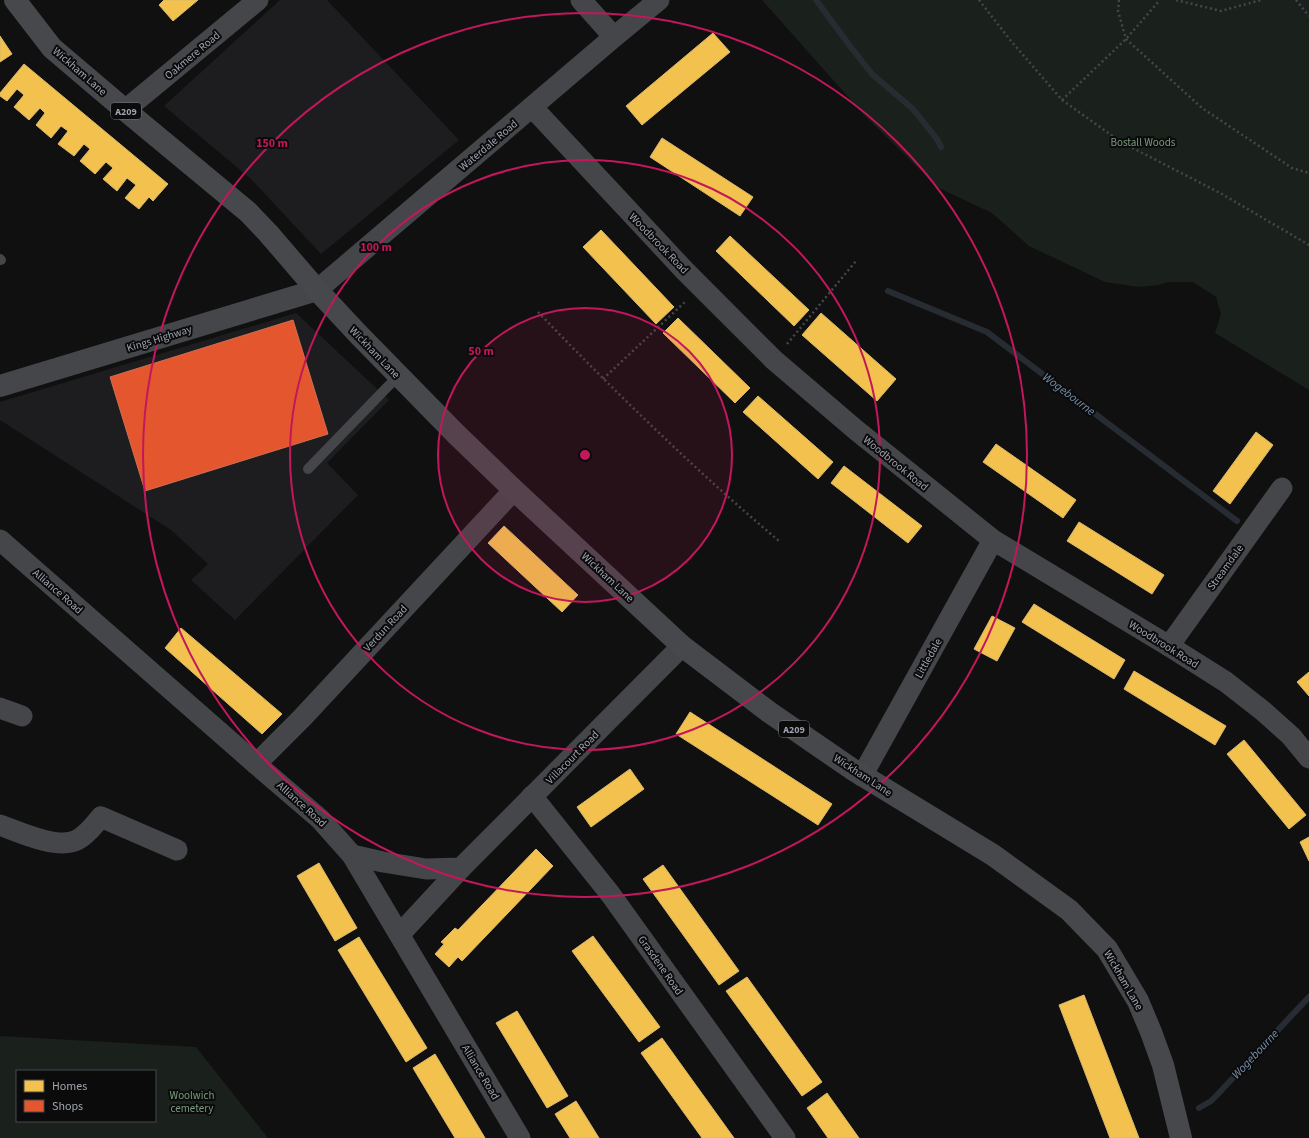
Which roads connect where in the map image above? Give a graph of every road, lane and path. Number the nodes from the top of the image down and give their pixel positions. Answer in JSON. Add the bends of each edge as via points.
{"nodes":[{"id":1,"x":15,"y":0,"type":"edge"},
{"id":2,"x":258,"y":0,"type":"edge"},
{"id":3,"x":582,"y":0,"type":"edge"},
{"id":4,"x":659,"y":0,"type":"edge"},
{"id":5,"x":980,"y":0,"type":"edge"},
{"id":6,"x":1119,"y":0,"type":"edge"},
{"id":7,"x":1160,"y":0,"type":"edge"},
{"id":8,"x":1176,"y":0,"type":"edge"},
{"id":9,"x":1261,"y":0,"type":"edge"},
{"id":10,"x":1296,"y":0,"type":"edge"},
{"id":11,"x":1309,"y":16,"type":"edge"},
{"id":12,"x":614,"y":37,"type":"junction"},
{"id":13,"x":1126,"y":38,"type":"junction"},
{"id":14,"x":1062,"y":100,"type":"junction"},
{"id":15,"x":532,"y":107,"type":"junction"},
{"id":16,"x":125,"y":110,"type":"junction"},
{"id":17,"x":1309,"y":173,"type":"edge"},
{"id":18,"x":1309,"y":245,"type":"edge"},
{"id":19,"x":856,"y":261,"type":"dead end"},
{"id":20,"x":701,"y":287,"type":"junction"},
{"id":21,"x":317,"y":290,"type":"junction"},
{"id":22,"x":538,"y":312,"type":"dead end"},
{"id":23,"x":774,"y":360,"type":"junction"},
{"id":24,"x":398,"y":376,"type":"junction"},
{"id":25,"x":603,"y":379,"type":"junction"},
{"id":26,"x":0,"y":386,"type":"edge"},
{"id":27,"x":308,"y":469,"type":"dead end"},
{"id":28,"x":1282,"y":488,"type":"dead end"},
{"id":29,"x":514,"y":490,"type":"junction"},
{"id":30,"x":0,"y":540,"type":"edge"},
{"id":31,"x":993,"y":540,"type":"junction"},
{"id":32,"x":779,"y":541,"type":"dead end"},
{"id":33,"x":682,"y":646,"type":"junction"},
{"id":34,"x":1169,"y":646,"type":"junction"},
{"id":35,"x":0,"y":708,"type":"edge"},
{"id":36,"x":22,"y":716,"type":"dead end"},
{"id":37,"x":1309,"y":758,"type":"edge"},
{"id":38,"x":256,"y":764,"type":"junction"},
{"id":39,"x":862,"y":776,"type":"junction"},
{"id":40,"x":532,"y":796,"type":"junction"},
{"id":41,"x":0,"y":825,"type":"edge"},
{"id":42,"x":177,"y":850,"type":"dead end"},
{"id":43,"x":352,"y":855,"type":"junction"},
{"id":44,"x":461,"y":868,"type":"junction"},
{"id":45,"x":400,"y":934,"type":"junction"},
{"id":46,"x":520,"y":1138,"type":"edge"},
{"id":47,"x":785,"y":1138,"type":"edge"},
{"id":48,"x":1181,"y":1138,"type":"edge"}],
"edges":[{"from":1,"to":16,"type":"main road","name":"Wickham Lane","number":"A209","via":[[52,48]]},
{"from":2,"to":16,"type":"street","name":"Oakmere Road"},
{"from":3,"to":12,"type":"street"},
{"from":4,"to":12,"type":"street","name":"Waterdale Road"},
{"from":5,"to":14,"type":"path","via":[[1011,42]]},
{"from":6,"to":13,"type":"path","via":[[1118,11]]},
{"from":7,"to":13,"type":"path"},
{"from":8,"to":9,"type":"path","via":[[1221,11]]},
{"from":10,"to":11,"type":"path"},
{"from":12,"to":15,"type":"street","name":"Waterdale Road"},
{"from":13,"to":14,"type":"path"},
{"from":13,"to":17,"type":"path","via":[[1202,108],[1292,168]]},
{"from":14,"to":18,"type":"path","via":[[1121,142],[1222,194]]},
{"from":15,"to":20,"type":"street","name":"Woodbrook Road"},
{"from":15,"to":21,"type":"street","name":"Waterdale Road"},
{"from":16,"to":21,"type":"main road","name":"Wickham Lane","number":"A209","via":[[248,212]]},
{"from":19,"to":23,"type":"path"},
{"from":20,"to":23,"type":"street","name":"Woodbrook Road"},
{"from":20,"to":25,"type":"path"},
{"from":21,"to":24,"type":"main road","name":"Wickham Lane","number":"A209"},
{"from":21,"to":26,"type":"street","name":"Kings Highway"},
{"from":22,"to":25,"type":"path"},
{"from":23,"to":31,"type":"street","name":"Woodbrook Road","via":[[856,430]]},
{"from":24,"to":27,"type":"lane"},
{"from":24,"to":29,"type":"main road","name":"Wickham Lane","number":"A209"},
{"from":25,"to":32,"type":"path","via":[[737,506]]},
{"from":28,"to":34,"type":"street","name":"Streamdale"},
{"from":29,"to":33,"type":"main road","name":"Wickham Lane","number":"A209"},
{"from":29,"to":38,"type":"street","name":"Verdun Road"},
{"from":30,"to":38,"type":"street","name":"Alliance Road"},
{"from":31,"to":34,"type":"street","name":"Woodbrook Road"},
{"from":31,"to":39,"type":"street","name":"Littledale"},
{"from":33,"to":39,"type":"main road","name":"Wickham Lane","number":"A209","via":[[769,712]]},
{"from":33,"to":40,"type":"street","name":"Villacourt Road"},
{"from":34,"to":37,"type":"street","name":"Woodbrook Road","via":[[1226,682],[1263,711],[1291,736]]},
{"from":35,"to":36,"type":"street"},
{"from":38,"to":43,"type":"street","name":"Alliance Road","via":[[320,819]]},
{"from":39,"to":48,"type":"main road","name":"Wickham Lane","number":"A209","via":[[993,855],[1069,910],[1107,949],[1138,1001],[1151,1032],[1163,1066]]},
{"from":40,"to":44,"type":"street","name":"Villacourt Road"},
{"from":40,"to":47,"type":"street","name":"Grasdene Road","via":[[611,895]]},
{"from":41,"to":42,"type":"street","via":[[43,841],[62,844],[76,841],[101,817]]},
{"from":43,"to":44,"type":"street","via":[[426,869]]},
{"from":43,"to":45,"type":"street","name":"Alliance Road"},
{"from":44,"to":45,"type":"street","name":"Villacourt Road"},
{"from":45,"to":46,"type":"street","name":"Alliance Road"}]}
